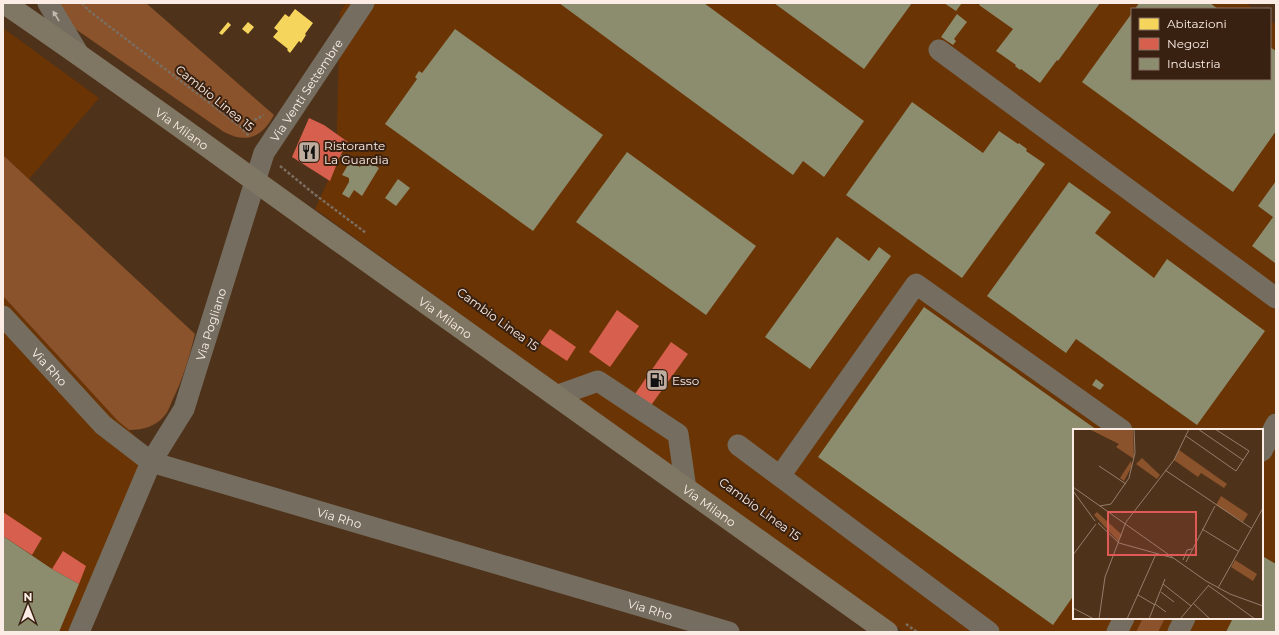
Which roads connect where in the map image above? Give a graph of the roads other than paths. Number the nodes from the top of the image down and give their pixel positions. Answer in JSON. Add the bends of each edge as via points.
{"nodes":[{"id":1,"x":4,"y":3,"type":"edge"},
{"id":2,"x":48,"y":3,"type":"edge"},
{"id":3,"x":364,"y":3,"type":"edge"},
{"id":4,"x":939,"y":50,"type":"dead end"},
{"id":5,"x":78,"y":53,"type":"junction"},
{"id":6,"x":256,"y":180,"type":"junction"},
{"id":7,"x":1276,"y":298,"type":"edge"},
{"id":8,"x":3,"y":316,"type":"edge"},
{"id":9,"x":556,"y":396,"type":"junction"},
{"id":10,"x":1276,"y":424,"type":"edge"},
{"id":11,"x":1121,"y":429,"type":"edge"},
{"id":12,"x":738,"y":445,"type":"dead end"},
{"id":13,"x":1263,"y":449,"type":"edge"},
{"id":14,"x":151,"y":462,"type":"junction"},
{"id":15,"x":780,"y":476,"type":"junction"},
{"id":16,"x":686,"y":489,"type":"junction"},
{"id":17,"x":1124,"y":619,"type":"edge"},
{"id":18,"x":1184,"y":619,"type":"edge"},
{"id":19,"x":689,"y":627,"type":"edge"},
{"id":20,"x":896,"y":627,"type":"edge"},
{"id":21,"x":79,"y":632,"type":"edge"},
{"id":22,"x":729,"y":632,"type":"edge"},
{"id":23,"x":989,"y":632,"type":"edge"},
{"id":24,"x":1117,"y":632,"type":"edge"},
{"id":25,"x":1178,"y":632,"type":"edge"}],
"edges":[{"from":1,"to":5,"type":"main road","name":"Via Milano"},
{"from":5,"to":2,"type":"street","one_way":true},
{"from":3,"to":6,"type":"street","name":"Via Venti Settembre","via":[[264,153]]},
{"from":4,"to":7,"type":"street"},
{"from":5,"to":6,"type":"main road","name":"Via Milano"},
{"from":6,"to":9,"type":"main road","name":"Via Milano"},
{"from":6,"to":14,"type":"street","name":"Via Pogliano","via":[[184,409]]},
{"from":8,"to":14,"type":"street","name":"Via Rho","via":[[103,425]]},
{"from":9,"to":16,"type":"main road","name":"Via Milano"},
{"from":9,"to":16,"type":"street","via":[[598,381],[678,434]]},
{"from":10,"to":13,"type":"street"},
{"from":11,"to":15,"type":"street","via":[[916,284]]},
{"from":12,"to":15,"type":"street"},
{"from":14,"to":19,"type":"street","name":"Via Rho"},
{"from":14,"to":21,"type":"street","name":"Via Pogliano"},
{"from":15,"to":23,"type":"street"},
{"from":16,"to":20,"type":"main road","name":"Via Milano"},
{"from":17,"to":24,"type":"street"},
{"from":18,"to":25,"type":"street"},
{"from":19,"to":22,"type":"street","name":"Via Rho"}]}
